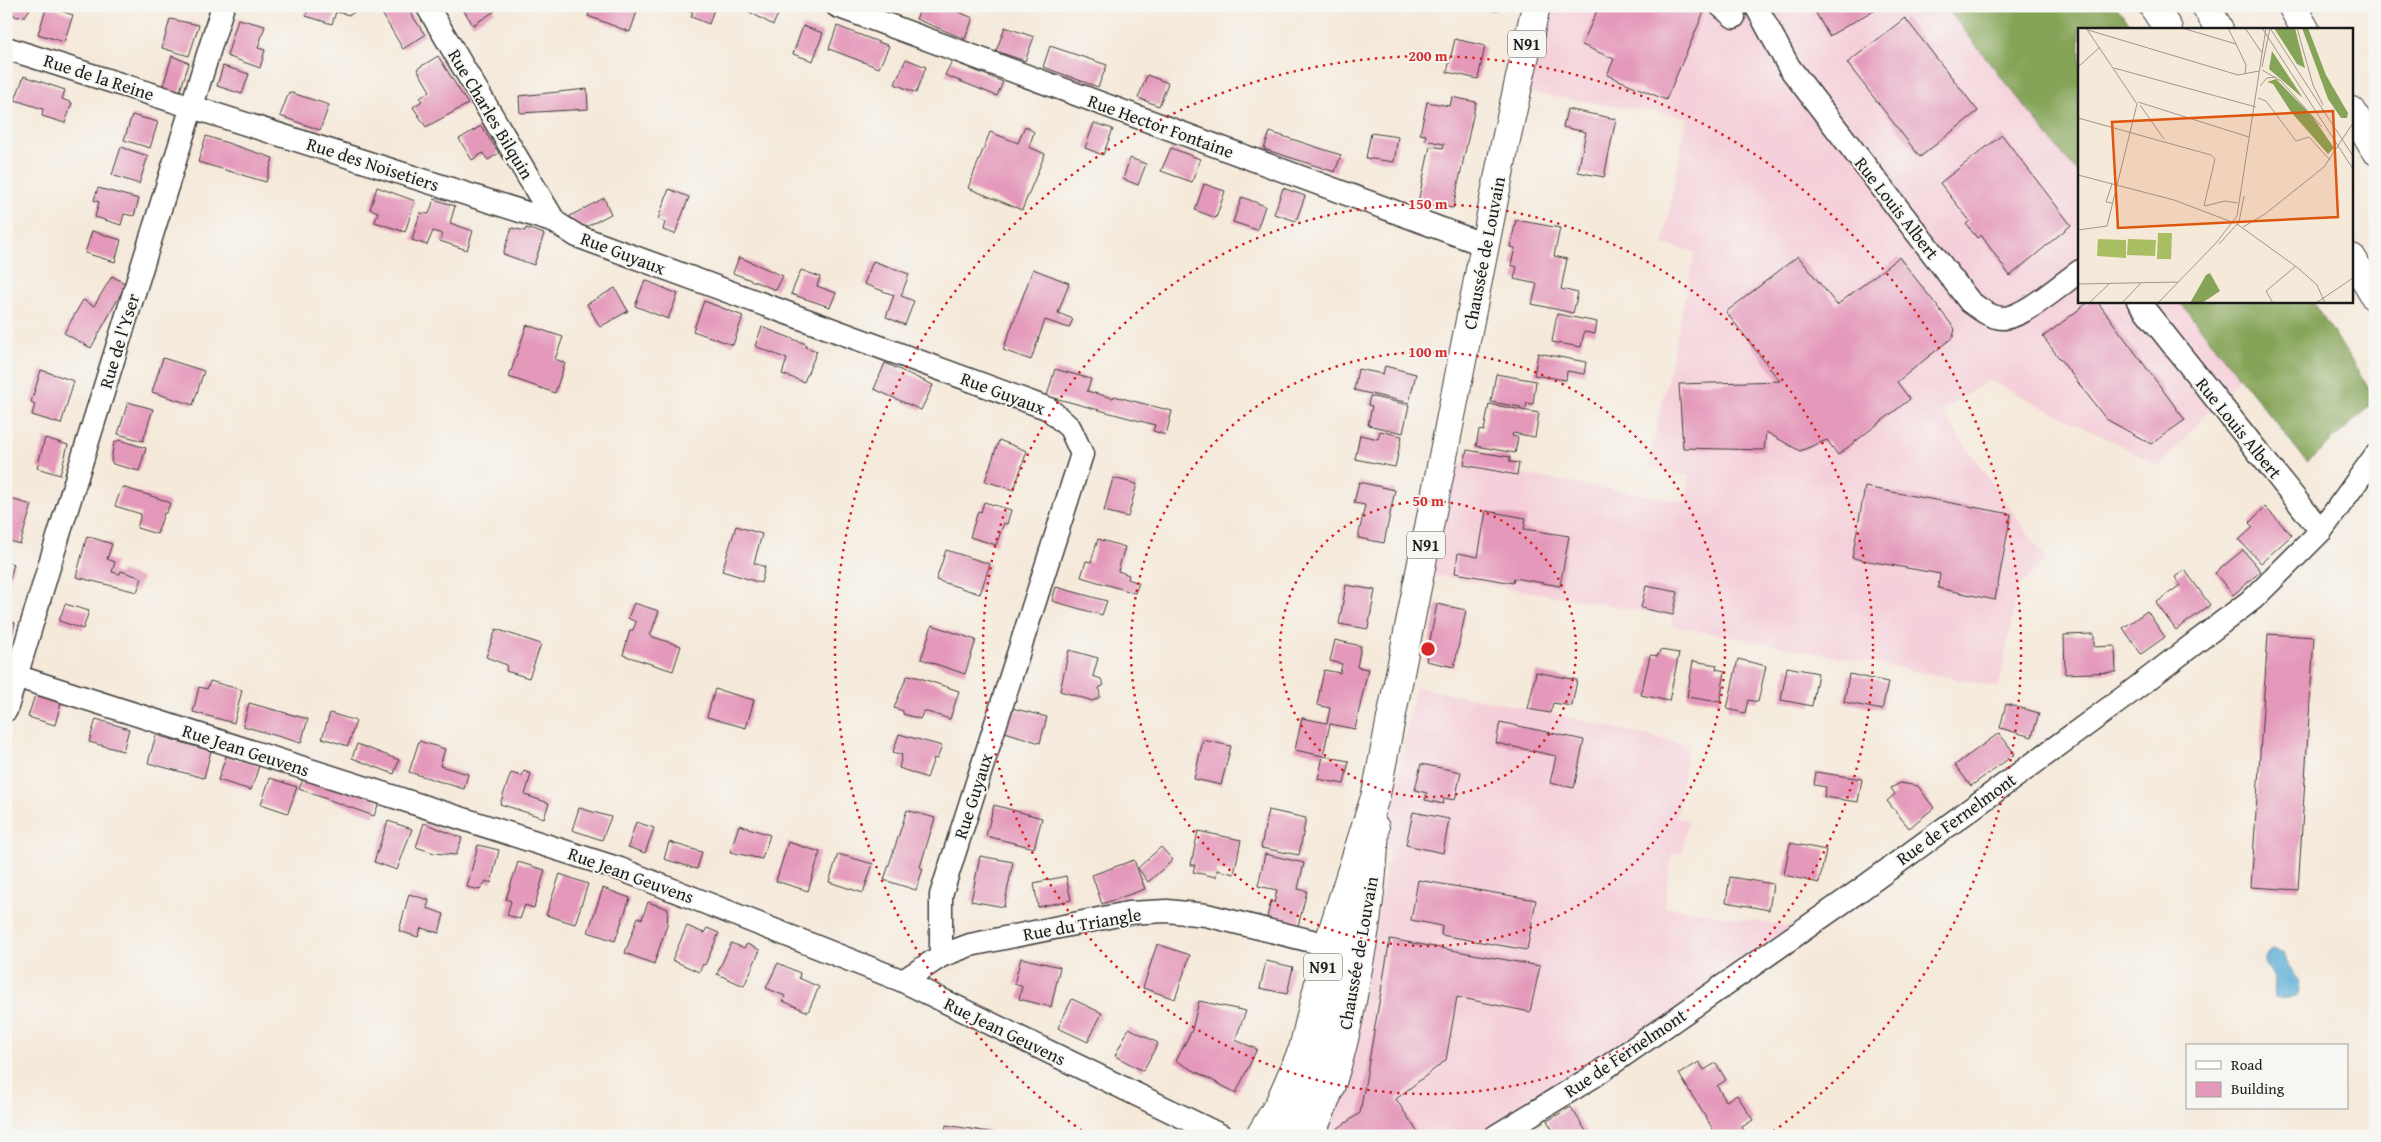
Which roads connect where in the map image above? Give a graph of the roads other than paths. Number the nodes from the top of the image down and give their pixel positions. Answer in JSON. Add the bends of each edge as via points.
{"nodes":[{"id":1,"x":223,"y":6,"type":"edge"},
{"id":2,"x":427,"y":6,"type":"edge"},
{"id":3,"x":837,"y":6,"type":"edge"},
{"id":4,"x":1536,"y":6,"type":"edge"},
{"id":5,"x":1756,"y":6,"type":"edge"},
{"id":6,"x":2153,"y":6,"type":"edge"},
{"id":7,"x":2206,"y":6,"type":"edge"},
{"id":8,"x":2292,"y":6,"type":"edge"},
{"id":9,"x":2313,"y":6,"type":"edge"},
{"id":10,"x":2167,"y":28,"type":"edge"},
{"id":11,"x":2218,"y":28,"type":"edge"},
{"id":12,"x":2304,"y":28,"type":"edge"},
{"id":13,"x":2317,"y":28,"type":"edge"},
{"id":14,"x":6,"y":48,"type":"edge"},
{"id":15,"x":192,"y":107,"type":"junction"},
{"id":16,"x":2354,"y":113,"type":"edge"},
{"id":17,"x":2375,"y":150,"type":"edge"},
{"id":18,"x":555,"y":222,"type":"junction"},
{"id":19,"x":1485,"y":245,"type":"junction"},
{"id":20,"x":2354,"y":261,"type":"edge"},
{"id":21,"x":2078,"y":272,"type":"edge"},
{"id":22,"x":2354,"y":288,"type":"edge"},
{"id":23,"x":2375,"y":297,"type":"edge"},
{"id":24,"x":2139,"y":302,"type":"edge"},
{"id":25,"x":2375,"y":312,"type":"edge"},
{"id":26,"x":2375,"y":456,"type":"edge"},
{"id":27,"x":2321,"y":531,"type":"junction"},
{"id":28,"x":11,"y":674,"type":"edge"},
{"id":29,"x":6,"y":710,"type":"edge"},
{"id":30,"x":1376,"y":794,"type":"junction"},
{"id":31,"x":1328,"y":945,"type":"junction"},
{"id":32,"x":941,"y":956,"type":"junction"},
{"id":33,"x":903,"y":981,"type":"junction"},
{"id":34,"x":1316,"y":1130,"type":"edge"},
{"id":35,"x":1222,"y":1136,"type":"edge"},
{"id":36,"x":1260,"y":1136,"type":"edge"},
{"id":37,"x":1284,"y":1136,"type":"edge"},
{"id":38,"x":1496,"y":1136,"type":"edge"}],
"edges":[{"from":1,"to":15,"type":"street","name":"Rue de l'Yser"},
{"from":2,"to":18,"type":"street","name":"Rue Charles Bilquin"},
{"from":3,"to":19,"type":"street","name":"Rue Hector Fontaine"},
{"from":4,"to":19,"type":"main road","name":"Chaussée de Louvain","number":"N91"},
{"from":5,"to":21,"type":"street","name":"Rue Louis Albert","via":[[1789,67],[1970,302],[1987,314],[2003,318],[2023,312]]},
{"from":6,"to":10,"type":"main road"},
{"from":7,"to":11,"type":"main road"},
{"from":8,"to":12,"type":"main road"},
{"from":9,"to":13,"type":"main road"},
{"from":14,"to":15,"type":"street","name":"Rue de la Reine"},
{"from":15,"to":18,"type":"street","name":"Rue des Noisetiers"},
{"from":15,"to":28,"type":"street","name":"Rue de l'Yser"},
{"from":16,"to":17,"type":"main road"},
{"from":18,"to":32,"type":"street","name":"Rue Guyaux","via":[[577,236],[1049,409],[1070,428],[1082,454],[941,895]]},
{"from":19,"to":30,"type":"main road","name":"Chaussée de Louvain","number":"N91"},
{"from":20,"to":23,"type":"main road"},
{"from":22,"to":25,"type":"main road"},
{"from":24,"to":27,"type":"street","name":"Rue Louis Albert"},
{"from":26,"to":27,"type":"street","name":"Rue de Fernelmont"},
{"from":27,"to":38,"type":"street","name":"Rue de Fernelmont","via":[[2254,598],[2123,698],[1856,893],[1594,1076]]},
{"from":28,"to":29,"type":"street","name":"Rue de l'Yser"},
{"from":28,"to":33,"type":"street","name":"Rue Jean Geuvens","via":[[620,868]]},
{"from":30,"to":31,"type":"main road","name":"Chaussée de Louvain","number":"N91"},
{"from":30,"to":34,"type":"main road","name":"Chaussée de Louvain","number":"N91","via":[[1374,863],[1364,939],[1346,1032]]},
{"from":30,"to":37,"type":"street","via":[[1336,998],[1320,1056]]},
{"from":31,"to":32,"type":"street","name":"Rue du Triangle","via":[[1206,915],[1167,911],[1128,913],[970,945]]},
{"from":31,"to":36,"type":"main road","name":"Chaussée de Louvain","number":"N91","via":[[1303,1049],[1280,1104]]},
{"from":32,"to":33,"type":"street","name":"Rue du Triangle"},
{"from":33,"to":35,"type":"street","name":"Rue Jean Geuvens"}]}
